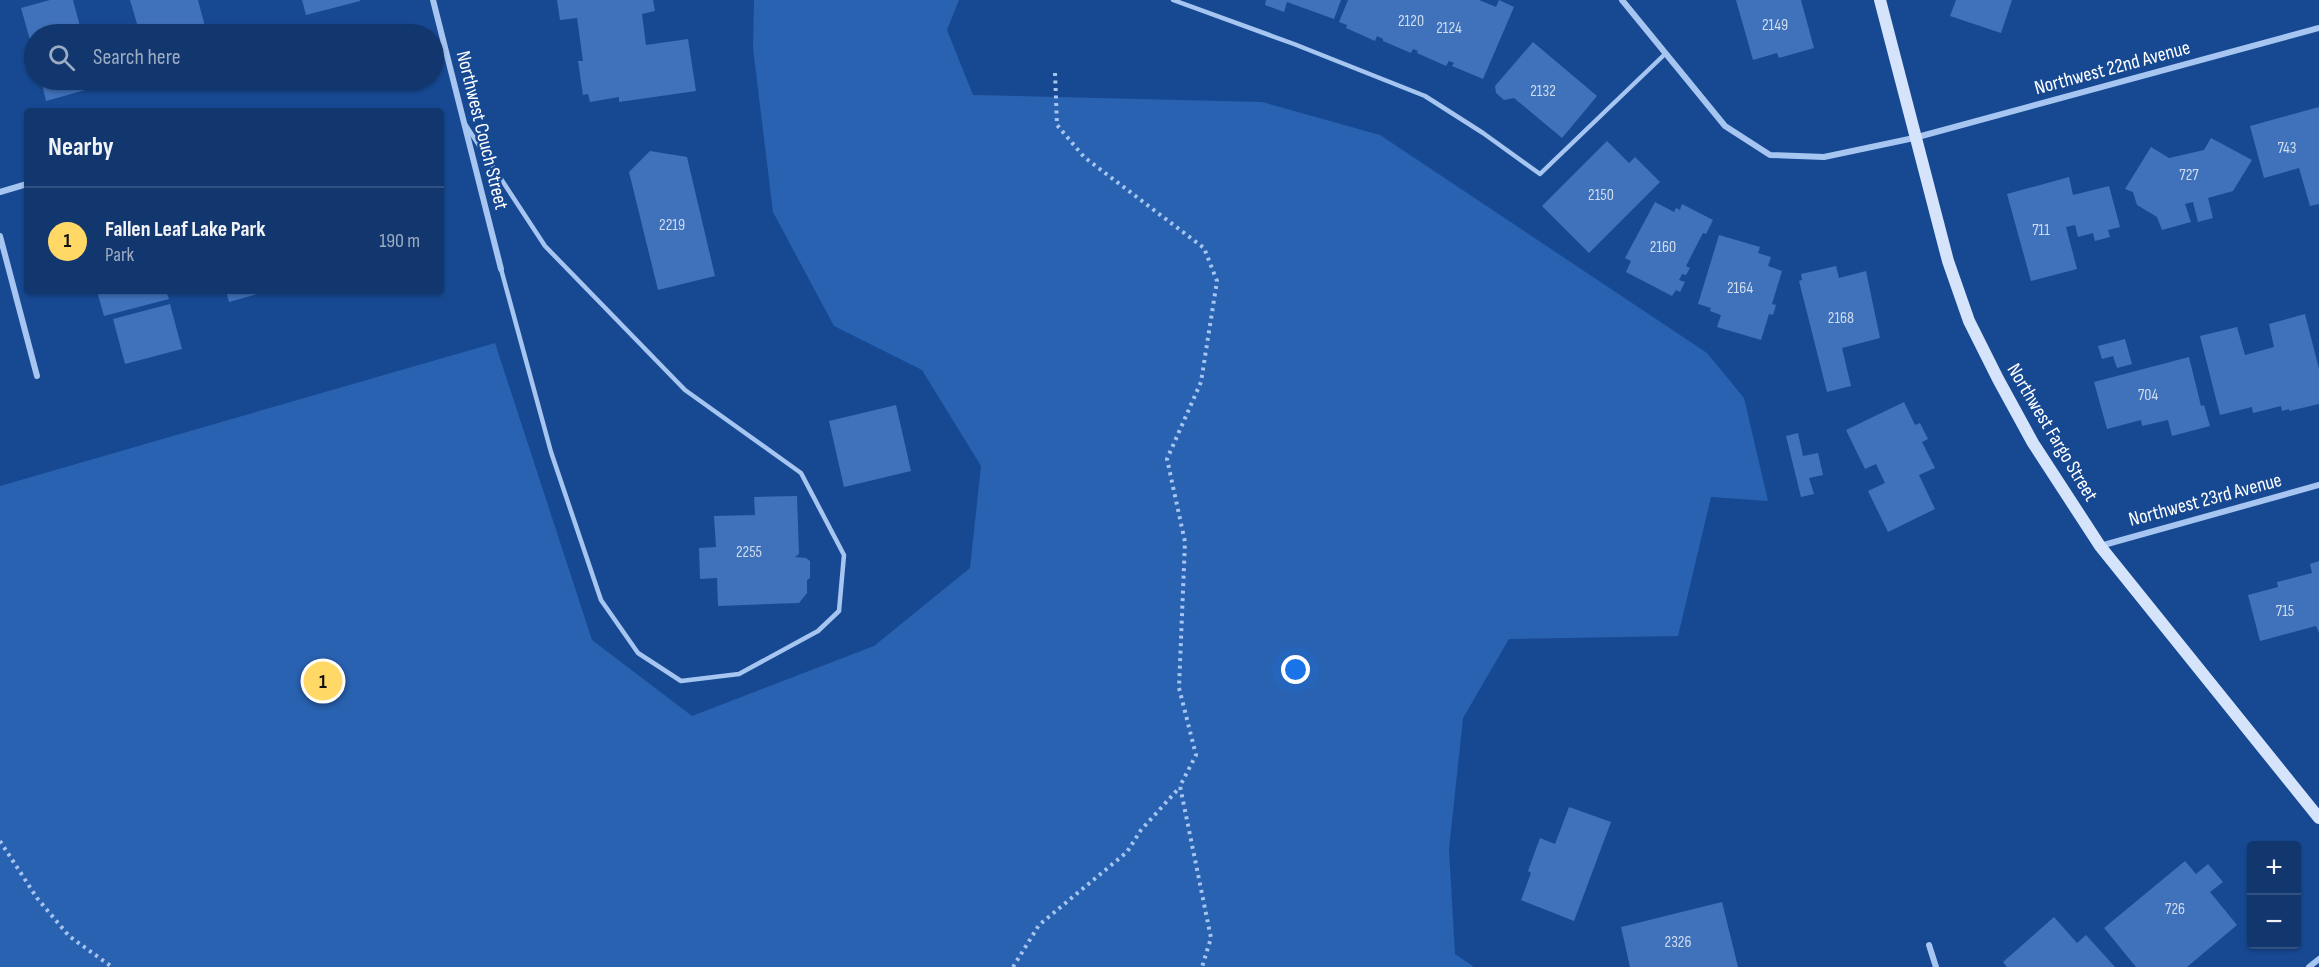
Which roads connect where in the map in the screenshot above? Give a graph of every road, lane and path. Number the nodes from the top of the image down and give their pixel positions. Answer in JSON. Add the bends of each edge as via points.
{"nodes":[{"id":1,"x":433,"y":0,"type":"edge"},
{"id":2,"x":1173,"y":0,"type":"edge"},
{"id":3,"x":1622,"y":0,"type":"edge"},
{"id":4,"x":1880,"y":0,"type":"edge"},
{"id":5,"x":439,"y":24,"type":"edge"},
{"id":6,"x":2319,"y":28,"type":"edge"},
{"id":7,"x":444,"y":43,"type":"edge"},
{"id":8,"x":1665,"y":54,"type":"junction"},
{"id":9,"x":1055,"y":73,"type":"dead end"},
{"id":10,"x":464,"y":122,"type":"junction"},
{"id":11,"x":1914,"y":138,"type":"junction"},
{"id":12,"x":24,"y":185,"type":"edge"},
{"id":13,"x":0,"y":192,"type":"edge"},
{"id":14,"x":0,"y":236,"type":"edge"},
{"id":15,"x":501,"y":269,"type":"joint"},
{"id":16,"x":38,"y":376,"type":"dead end"},
{"id":17,"x":2319,"y":485,"type":"edge"},
{"id":18,"x":2100,"y":546,"type":"junction"},
{"id":19,"x":1180,"y":786,"type":"junction"},
{"id":20,"x":2319,"y":818,"type":"edge"},
{"id":21,"x":0,"y":841,"type":"edge"},
{"id":22,"x":1929,"y":945,"type":"dead end"},
{"id":23,"x":2319,"y":959,"type":"edge"},
{"id":24,"x":112,"y":967,"type":"edge"},
{"id":25,"x":1013,"y":967,"type":"edge"},
{"id":26,"x":1202,"y":967,"type":"edge"},
{"id":27,"x":1936,"y":967,"type":"edge"},
{"id":28,"x":2309,"y":967,"type":"edge"}],
"edges":[{"from":1,"to":5,"type":"street","name":"Northwest Couch Street"},
{"from":2,"to":8,"type":"lane","via":[[1425,96],[1540,174]]},
{"from":3,"to":8,"type":"street","name":"Northwest 22nd Avenue"},
{"from":4,"to":11,"type":"street","name":"Northwest Fargo Street"},
{"from":6,"to":11,"type":"street","name":"Northwest 22nd Avenue"},
{"from":7,"to":10,"type":"street","name":"Northwest Couch Street"},
{"from":8,"to":11,"type":"street","name":"Northwest 22nd Avenue","via":[[1725,126],[1770,155],[1824,157]]},
{"from":9,"to":19,"type":"path","via":[[1057,125],[1084,157],[1204,248],[1217,281],[1201,382],[1167,459],[1185,542],[1179,688],[1196,755]]},
{"from":10,"to":15,"type":"street","name":"Northwest Couch Street"},
{"from":10,"to":15,"type":"lane","via":[[545,246],[686,390],[801,473],[844,555],[838,610],[818,631],[740,674],[681,681],[638,653],[601,600],[551,452]]},
{"from":11,"to":18,"type":"street","name":"Northwest Fargo Street","via":[[1969,321],[2033,443]]},
{"from":12,"to":13,"type":"street"},
{"from":14,"to":16,"type":"street"},
{"from":17,"to":18,"type":"street","name":"Northwest 23rd Avenue"},
{"from":18,"to":20,"type":"street","name":"Northwest Fargo Street"},
{"from":19,"to":25,"type":"path","via":[[1127,852],[1039,925]]},
{"from":19,"to":26,"type":"path","via":[[1211,939]]},
{"from":21,"to":24,"type":"path","via":[[37,898],[69,936]]},
{"from":22,"to":27,"type":"street"},
{"from":23,"to":28,"type":"street"}]}
